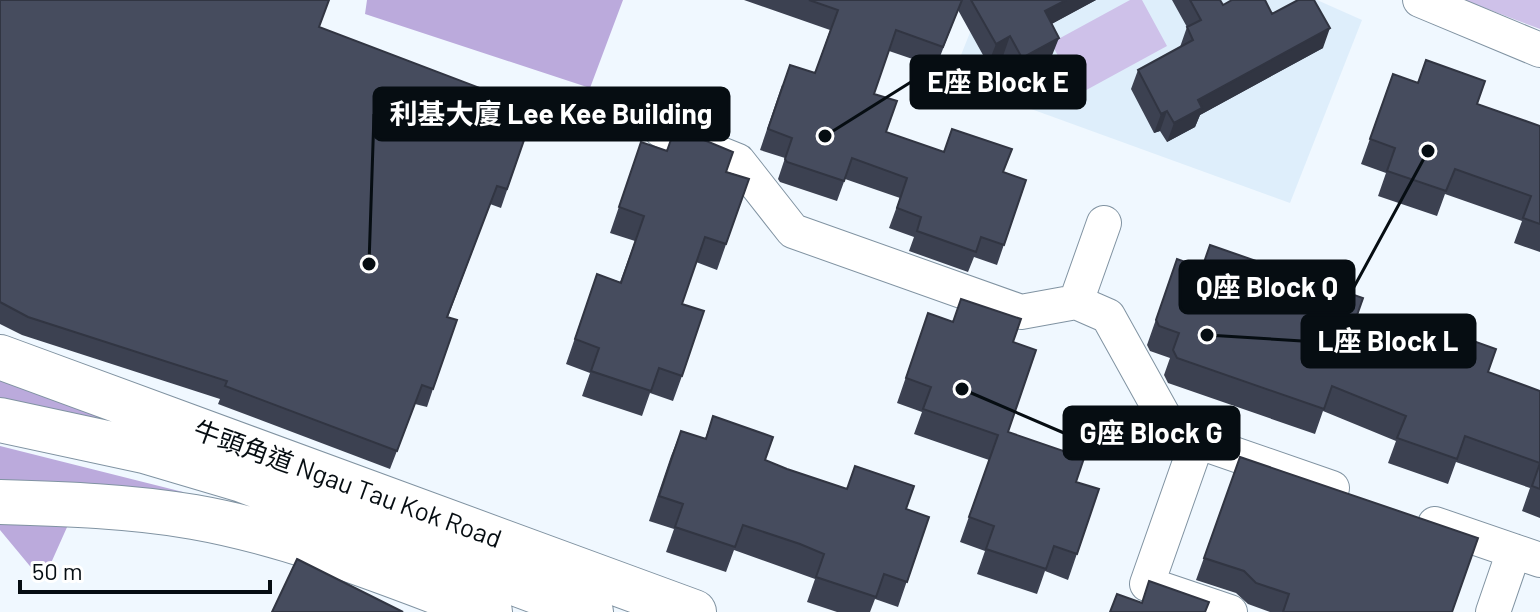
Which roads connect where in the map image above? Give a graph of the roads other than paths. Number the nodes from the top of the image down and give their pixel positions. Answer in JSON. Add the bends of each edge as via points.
{"nodes":[{"id":1,"x":1420,"y":0,"type":"edge"},
{"id":2,"x":1540,"y":50,"type":"edge"},
{"id":3,"x":661,"y":130,"type":"dead end"},
{"id":4,"x":1104,"y":223,"type":"dead end"},
{"id":5,"x":1076,"y":302,"type":"junction"},
{"id":6,"x":0,"y":357,"type":"edge"},
{"id":7,"x":0,"y":420,"type":"edge"},
{"id":8,"x":0,"y":439,"type":"edge"},
{"id":9,"x":1197,"y":442,"type":"junction"},
{"id":10,"x":1363,"y":499,"type":"edge"},
{"id":11,"x":0,"y":502,"type":"edge"},
{"id":12,"x":1409,"y":515,"type":"edge"},
{"id":13,"x":346,"y":539,"type":"junction"},
{"id":14,"x":1527,"y":556,"type":"edge"},
{"id":15,"x":490,"y":612,"type":"edge"},
{"id":16,"x":591,"y":612,"type":"edge"},
{"id":17,"x":694,"y":612,"type":"edge"},
{"id":18,"x":1230,"y":612,"type":"edge"},
{"id":19,"x":1493,"y":612,"type":"edge"}],
"edges":[{"from":1,"to":2,"type":"street"},
{"from":3,"to":5,"type":"street","via":[[738,161],[793,231],[1021,312]]},
{"from":4,"to":5,"type":"street"},
{"from":5,"to":9,"type":"street","via":[[1108,316],[1173,433]]},
{"from":6,"to":17,"type":"main road","name":"牛頭角道 Ngau Tau Kok Road"},
{"from":7,"to":13,"type":"main road","via":[[198,466]]},
{"from":8,"to":13,"type":"main road","via":[[147,474],[286,528]]},
{"from":9,"to":10,"type":"street"},
{"from":9,"to":18,"type":"street","via":[[1147,584]]},
{"from":11,"to":13,"type":"main road","name":"牛頭角道 Ngau Tau Kok Road","via":[[197,517]]},
{"from":12,"to":14,"type":"street"},
{"from":13,"to":15,"type":"main road","name":"牛頭角道 Ngau Tau Kok Road"},
{"from":13,"to":16,"type":"main road","name":"牛頭角道 Ngau Tau Kok Road"},
{"from":14,"to":19,"type":"street"}]}
